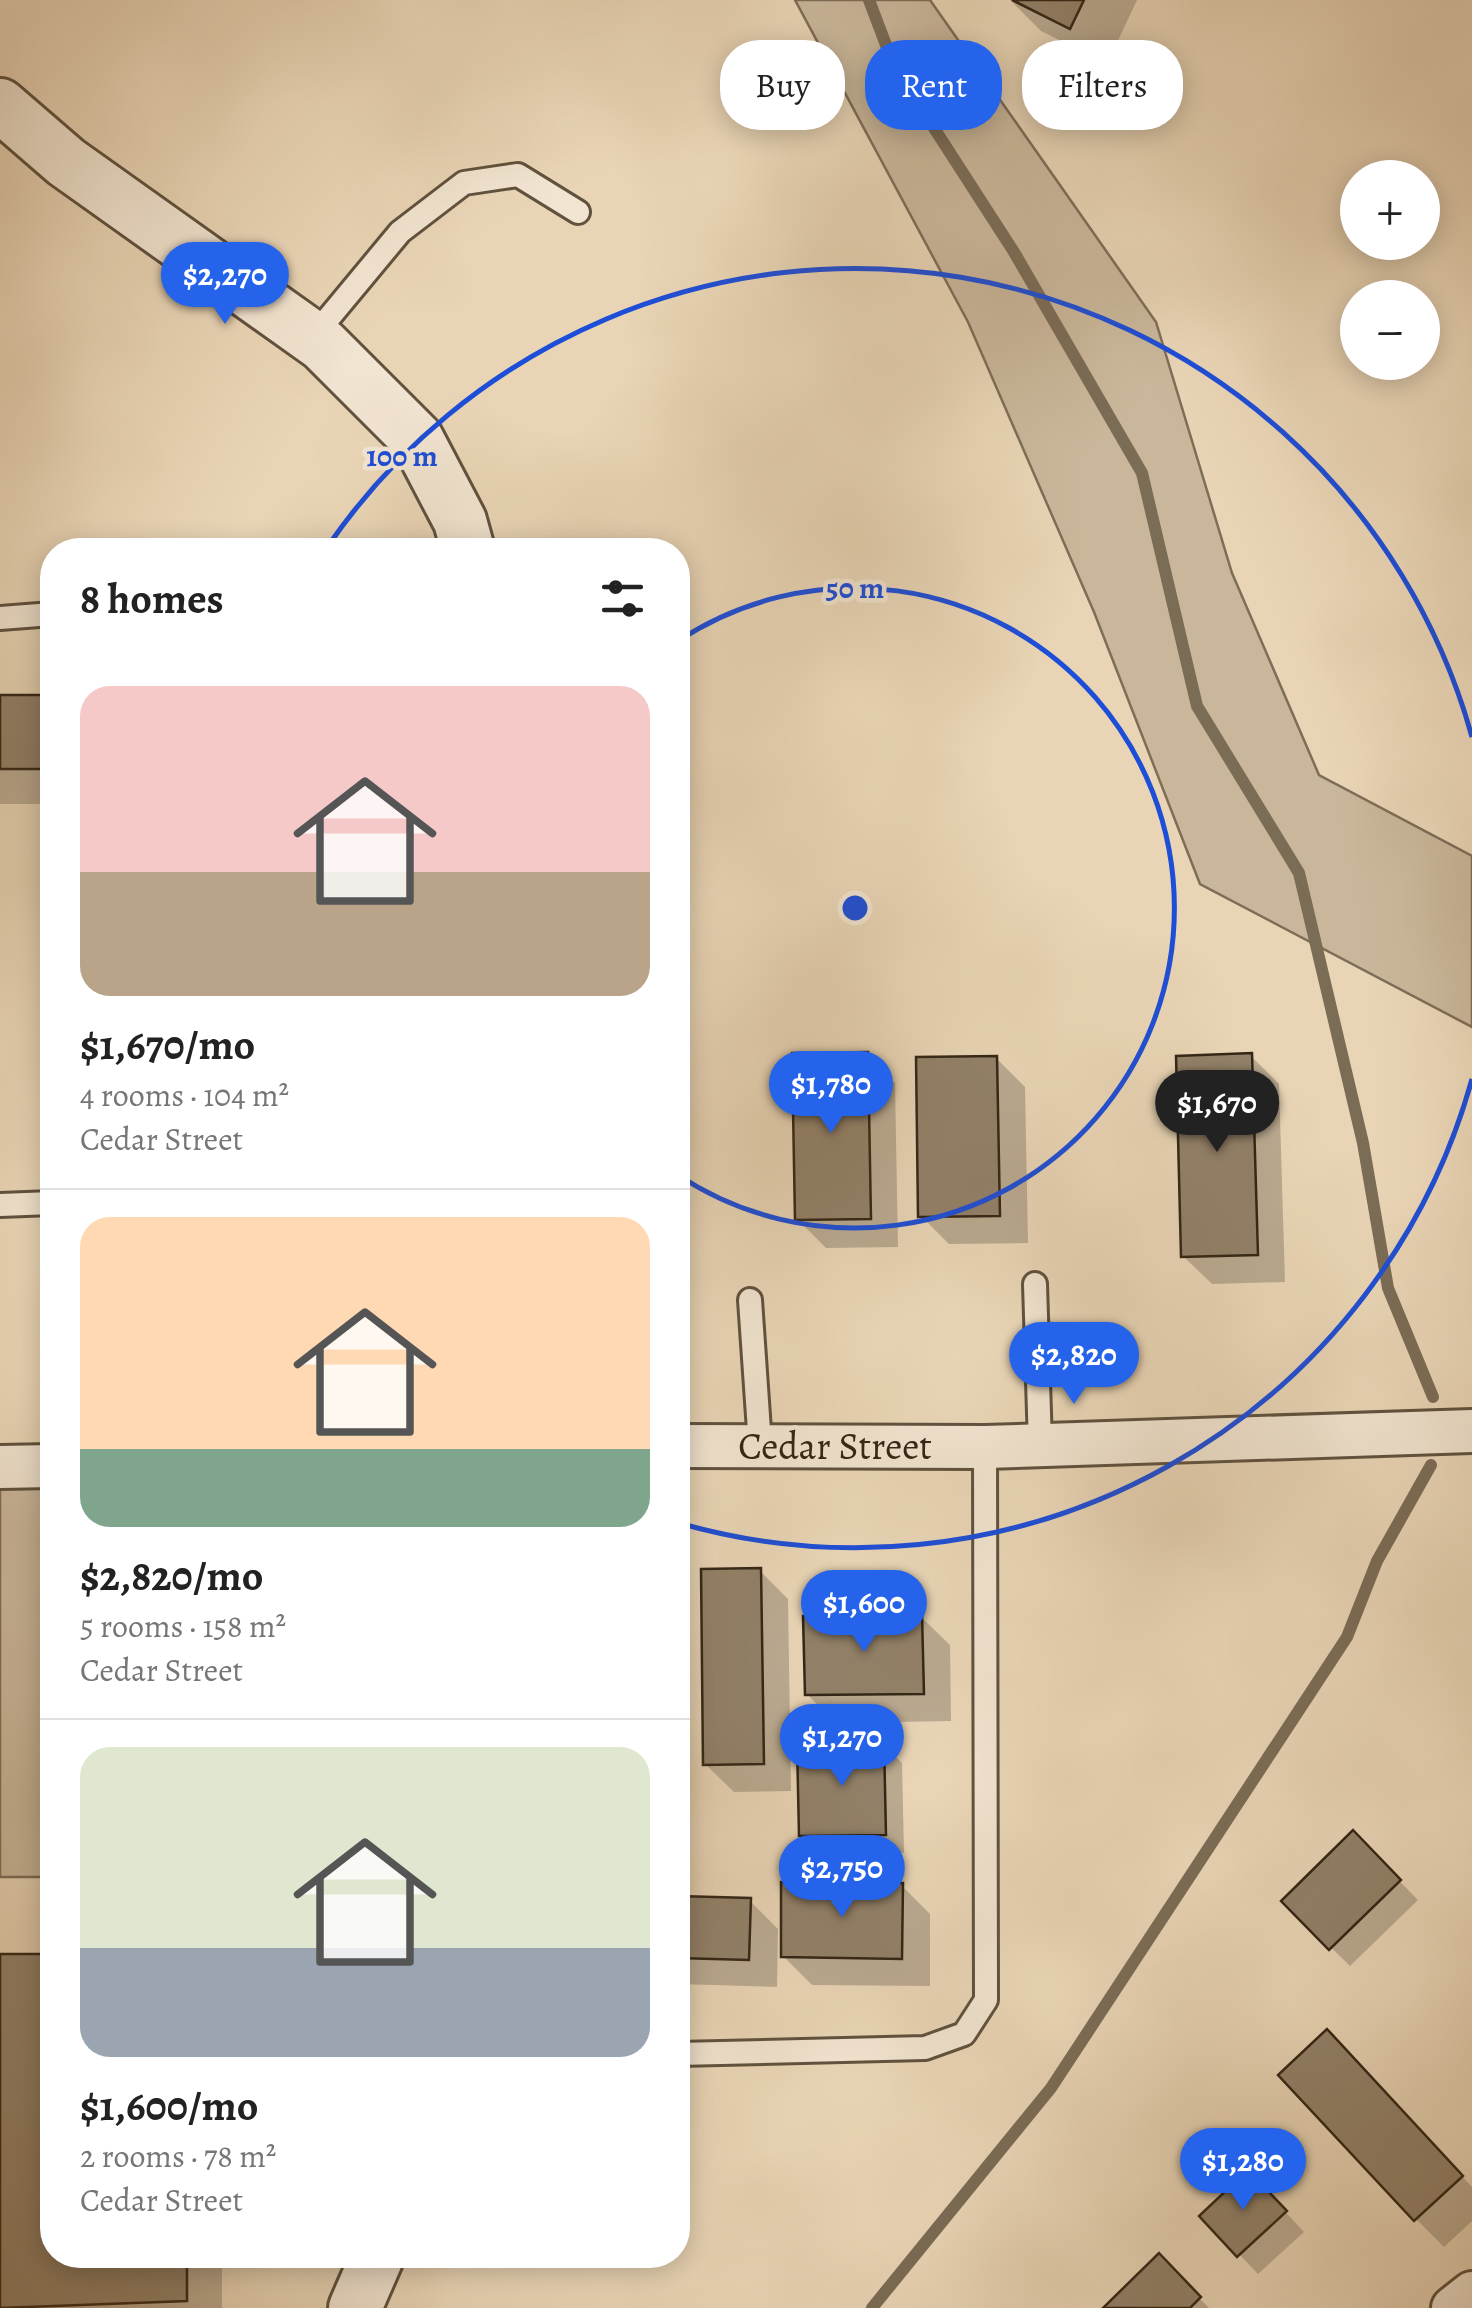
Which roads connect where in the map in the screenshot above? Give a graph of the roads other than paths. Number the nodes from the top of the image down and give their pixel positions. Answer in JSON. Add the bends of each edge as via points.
{"nodes":[{"id":1,"x":0,"y":104,"type":"edge"},
{"id":2,"x":578,"y":212,"type":"dead end"},
{"id":3,"x":312,"y":338,"type":"junction"},
{"id":4,"x":465,"y":538,"type":"edge"},
{"id":5,"x":40,"y":615,"type":"edge"},
{"id":6,"x":0,"y":618,"type":"edge"},
{"id":7,"x":40,"y":1203,"type":"edge"},
{"id":8,"x":0,"y":1204,"type":"edge"},
{"id":9,"x":1035,"y":1284,"type":"dead end"},
{"id":10,"x":750,"y":1300,"type":"dead end"},
{"id":11,"x":1472,"y":1432,"type":"edge"},
{"id":12,"x":1040,"y":1444,"type":"junction"},
{"id":13,"x":760,"y":1445,"type":"junction"},
{"id":14,"x":690,"y":1446,"type":"edge"},
{"id":15,"x":985,"y":1446,"type":"junction"},
{"id":16,"x":40,"y":1466,"type":"edge"},
{"id":17,"x":0,"y":1467,"type":"edge"},
{"id":18,"x":690,"y":2054,"type":"edge"},
{"id":19,"x":372,"y":2268,"type":"edge"},
{"id":20,"x":1472,"y":2293,"type":"edge"},
{"id":21,"x":355,"y":2308,"type":"edge"},
{"id":22,"x":1454,"y":2308,"type":"edge"}],
"edges":[{"from":1,"to":3,"type":"street","via":[[66,162]]},
{"from":2,"to":3,"type":"lane","via":[[518,175],[464,184],[400,232]]},
{"from":3,"to":4,"type":"street","via":[[417,439]]},
{"from":5,"to":6,"type":"lane"},
{"from":7,"to":8,"type":"lane"},
{"from":9,"to":12,"type":"lane"},
{"from":10,"to":13,"type":"lane"},
{"from":11,"to":12,"type":"street","name":"Cedar Street"},
{"from":12,"to":15,"type":"street","name":"Cedar Street"},
{"from":13,"to":14,"type":"street","name":"Cedar Street"},
{"from":13,"to":15,"type":"street","name":"Cedar Street"},
{"from":15,"to":18,"type":"lane","via":[[986,2000],[964,2034],[925,2048]]},
{"from":16,"to":17,"type":"street"},
{"from":19,"to":21,"type":"street"},
{"from":20,"to":22,"type":"street"}]}
